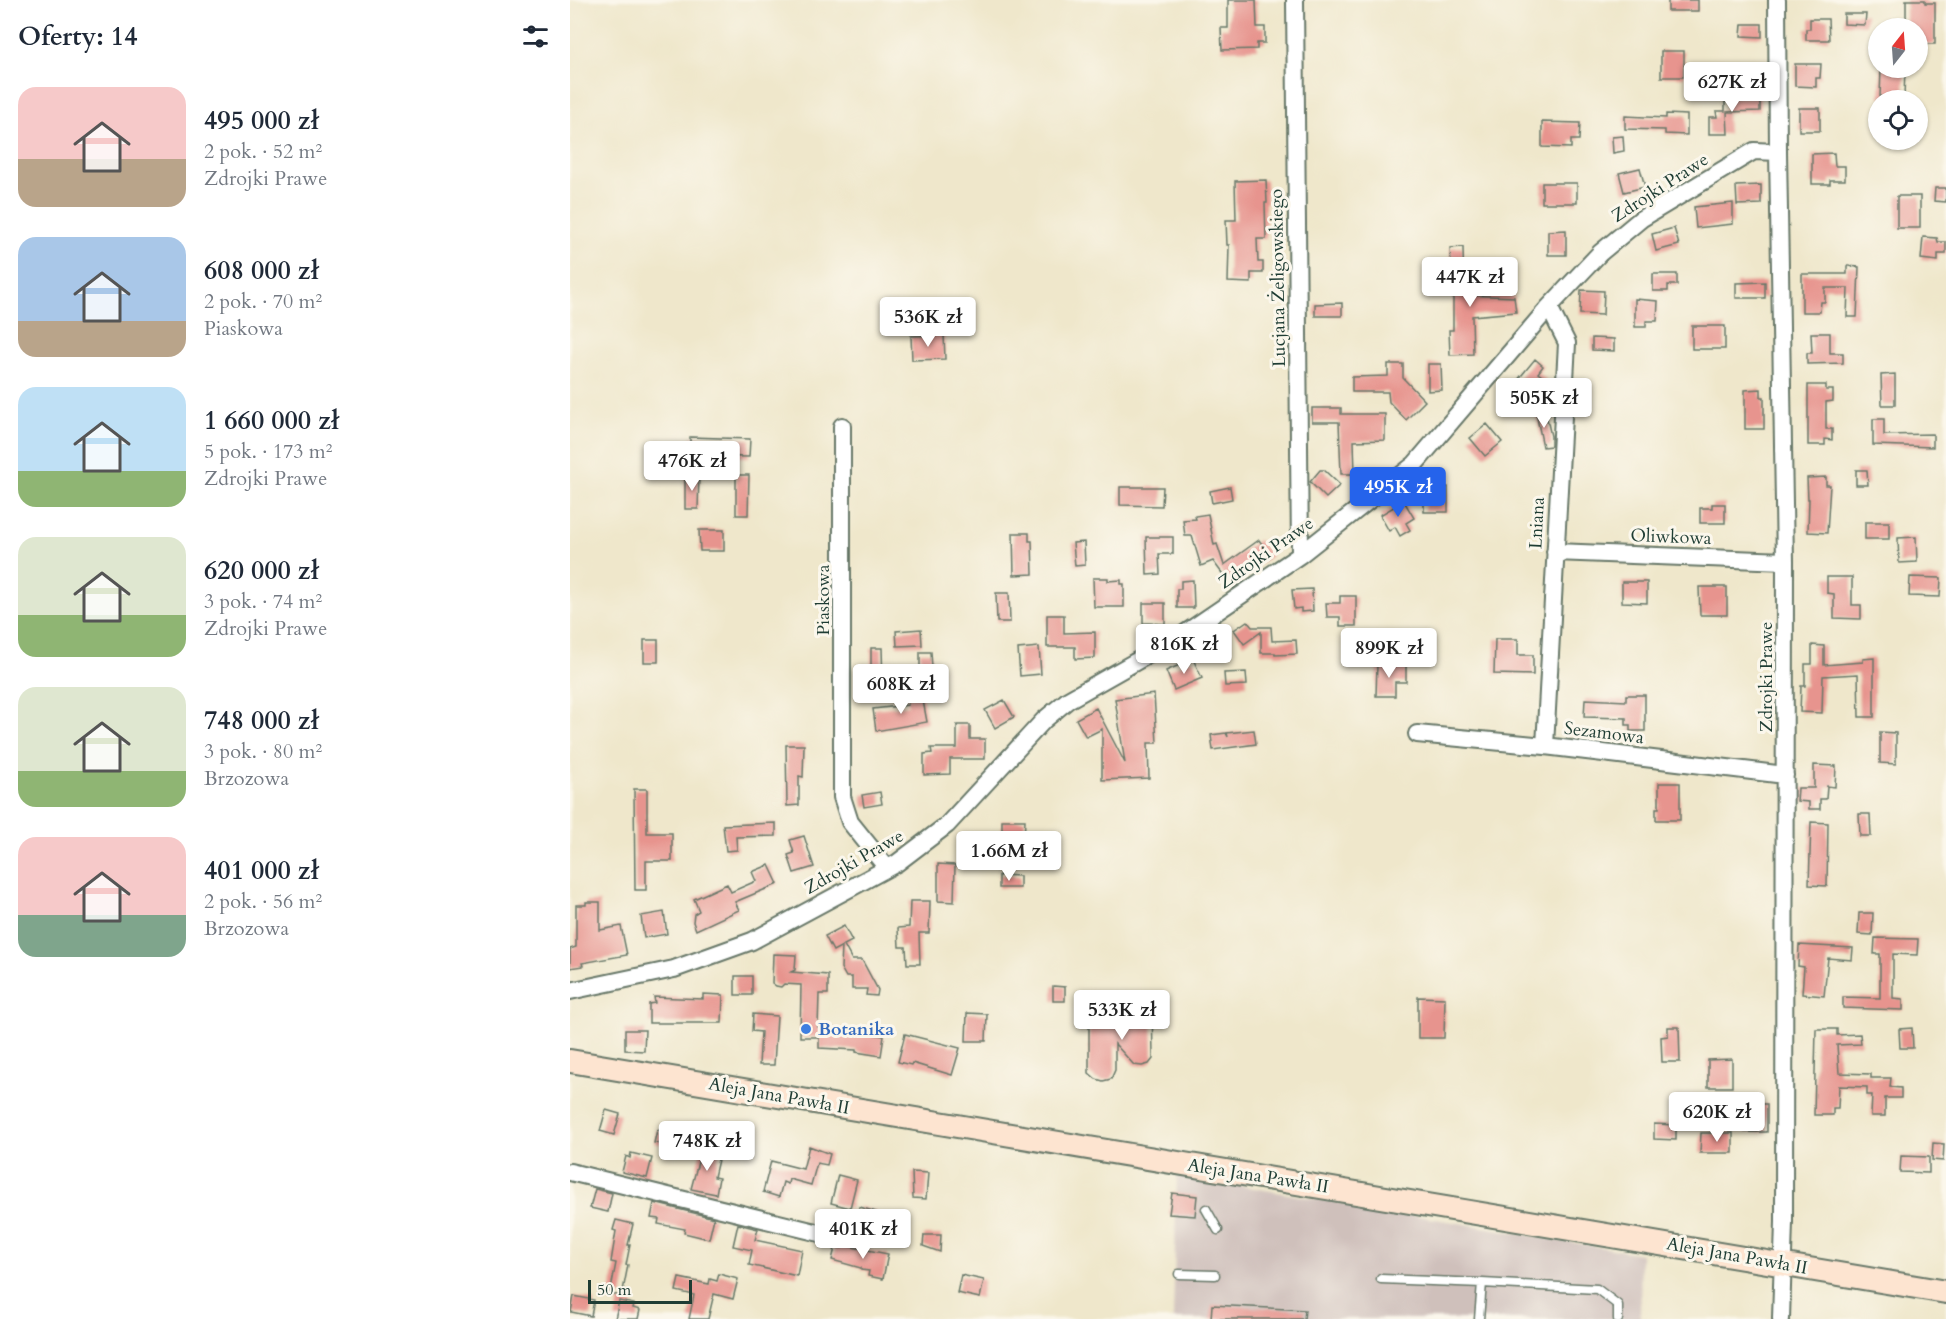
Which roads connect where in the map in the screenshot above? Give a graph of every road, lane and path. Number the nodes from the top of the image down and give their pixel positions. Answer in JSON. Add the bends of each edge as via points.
{"nodes":[{"id":1,"x":1295,"y":0,"type":"edge"},
{"id":2,"x":1777,"y":0,"type":"edge"},
{"id":3,"x":1778,"y":152,"type":"junction"},
{"id":4,"x":1550,"y":307,"type":"junction"},
{"id":5,"x":842,"y":426,"type":"dead end"},
{"id":6,"x":1555,"y":552,"type":"junction"},
{"id":7,"x":1300,"y":555,"type":"junction"},
{"id":8,"x":1785,"y":561,"type":"junction"},
{"id":9,"x":1417,"y":734,"type":"dead end"},
{"id":10,"x":1545,"y":746,"type":"junction"},
{"id":11,"x":1785,"y":775,"type":"junction"},
{"id":12,"x":887,"y":868,"type":"junction"},
{"id":13,"x":570,"y":991,"type":"edge"},
{"id":14,"x":570,"y":1061,"type":"edge"},
{"id":15,"x":570,"y":1172,"type":"edge"},
{"id":16,"x":1206,"y":1209,"type":"dead end"},
{"id":17,"x":1218,"y":1230,"type":"dead end"},
{"id":18,"x":840,"y":1238,"type":"dead end"},
{"id":19,"x":1781,"y":1263,"type":"junction"},
{"id":20,"x":1179,"y":1274,"type":"dead end"},
{"id":21,"x":1215,"y":1275,"type":"dead end"},
{"id":22,"x":1380,"y":1278,"type":"dead end"},
{"id":23,"x":1482,"y":1283,"type":"junction"},
{"id":24,"x":1946,"y":1292,"type":"edge"},
{"id":25,"x":1479,"y":1319,"type":"edge"},
{"id":26,"x":1618,"y":1319,"type":"edge"},
{"id":27,"x":1781,"y":1319,"type":"edge"}],
"edges":[{"from":1,"to":7,"type":"street","name":"Lucjana Żeligowskiego"},
{"from":2,"to":3,"type":"street"},
{"from":3,"to":4,"type":"street","name":"Zdrojki Prawe","via":[[1754,151],[1641,219],[1600,253]]},
{"from":3,"to":8,"type":"street","name":"Zdrojki Prawe"},
{"from":4,"to":6,"type":"street","name":"Lniana","via":[[1567,342]]},
{"from":4,"to":7,"type":"street","name":"Zdrojki Prawe","via":[[1415,464]]},
{"from":5,"to":12,"type":"street","name":"Piaskowa","via":[[842,797],[850,822]]},
{"from":6,"to":8,"type":"street","name":"Oliwkowa"},
{"from":6,"to":10,"type":"street","name":"Lniana"},
{"from":7,"to":12,"type":"street","name":"Zdrojki Prawe","via":[[1181,636],[1068,700],[1044,720],[947,825]]},
{"from":8,"to":11,"type":"street","name":"Zdrojki Prawe"},
{"from":9,"to":10,"type":"street","name":"Sezamowa"},
{"from":10,"to":11,"type":"street","name":"Sezamowa"},
{"from":11,"to":19,"type":"street","name":"Zdrojki Prawe"},
{"from":12,"to":13,"type":"street","name":"Zdrojki Prawe","via":[[752,941],[674,969]]},
{"from":14,"to":19,"type":"main road","name":"Aleja Jana Pawła II"},
{"from":15,"to":18,"type":"street"},
{"from":16,"to":17,"type":"lane"},
{"from":19,"to":24,"type":"main road","name":"Aleja Jana Pawła II"},
{"from":19,"to":27,"type":"street","name":"Zdrojki Prawe"},
{"from":20,"to":21,"type":"lane"},
{"from":22,"to":23,"type":"lane"},
{"from":23,"to":25,"type":"lane"},
{"from":23,"to":26,"type":"lane","via":[[1597,1289],[1618,1305]]}]}
